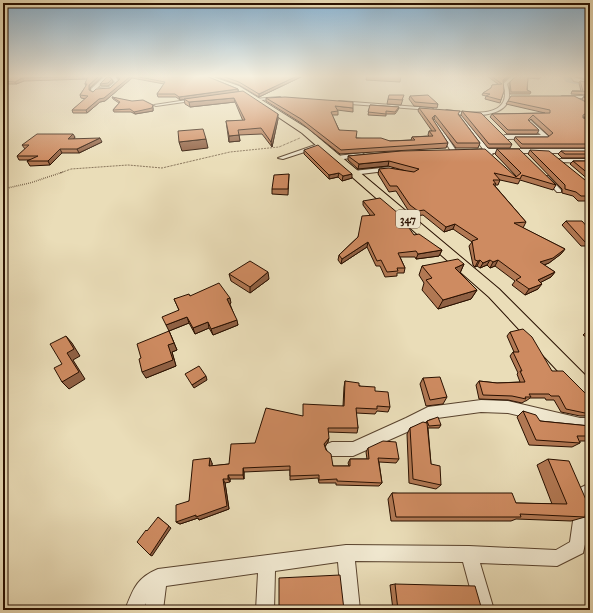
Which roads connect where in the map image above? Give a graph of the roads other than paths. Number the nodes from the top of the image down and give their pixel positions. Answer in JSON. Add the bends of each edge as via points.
{"nodes":[{"id":1,"x":156,"y":105,"type":"dead end"},
{"id":2,"x":159,"y":105,"type":"edge"},
{"id":3,"x":262,"y":105,"type":"edge"},
{"id":4,"x":369,"y":105,"type":"edge"},
{"id":5,"x":500,"y":105,"type":"edge"},
{"id":6,"x":435,"y":110,"type":"edge"},
{"id":7,"x":442,"y":110,"type":"edge"},
{"id":8,"x":482,"y":114,"type":"junction"},
{"id":9,"x":460,"y":117,"type":"edge"},
{"id":10,"x":434,"y":121,"type":"edge"},
{"id":11,"x":488,"y":121,"type":"edge"},
{"id":12,"x":530,"y":122,"type":"edge"},
{"id":13,"x":499,"y":132,"type":"edge"},
{"id":14,"x":511,"y":144,"type":"junction"},
{"id":15,"x":321,"y":145,"type":"junction"},
{"id":16,"x":486,"y":151,"type":"junction"},
{"id":17,"x":549,"y":151,"type":"junction"},
{"id":18,"x":590,"y":151,"type":"edge"},
{"id":19,"x":446,"y":152,"type":"edge"},
{"id":20,"x":459,"y":152,"type":"junction"},
{"id":21,"x":366,"y":155,"type":"edge"},
{"id":22,"x":281,"y":158,"type":"dead end"},
{"id":23,"x":337,"y":158,"type":"junction"},
{"id":24,"x":528,"y":161,"type":"edge"},
{"id":25,"x":560,"y":161,"type":"junction"},
{"id":26,"x":590,"y":161,"type":"edge"},
{"id":27,"x":497,"y":162,"type":"edge"},
{"id":28,"x":566,"y":166,"type":"edge"},
{"id":29,"x":539,"y":171,"type":"edge"},
{"id":30,"x":400,"y":172,"type":"edge"},
{"id":31,"x":353,"y":173,"type":"junction"},
{"id":32,"x":559,"y":191,"type":"dead end"},
{"id":33,"x":590,"y":392,"type":"edge"},
{"id":34,"x":590,"y":424,"type":"edge"},
{"id":35,"x":332,"y":450,"type":"dead end"},
{"id":36,"x":590,"y":490,"type":"edge"},
{"id":37,"x":346,"y":553,"type":"junction"},
{"id":38,"x":469,"y":554,"type":"junction"},
{"id":39,"x":267,"y":564,"type":"junction"},
{"id":40,"x":158,"y":578,"type":"junction"},
{"id":41,"x":134,"y":610,"type":"edge"},
{"id":42,"x":154,"y":610,"type":"edge"},
{"id":43,"x":265,"y":610,"type":"edge"},
{"id":44,"x":351,"y":610,"type":"edge"},
{"id":45,"x":485,"y":610,"type":"edge"}],
"edges":[{"from":1,"to":2,"type":"street"},
{"from":3,"to":15,"type":"main road","number":"347"},
{"from":4,"to":6,"type":"street"},
{"from":5,"to":8,"type":"street","via":[[494,112]]},
{"from":7,"to":8,"type":"street"},
{"from":8,"to":11,"type":"street"},
{"from":9,"to":16,"type":"street"},
{"from":10,"to":20,"type":"street"},
{"from":12,"to":14,"type":"street","via":[[546,137]]},
{"from":13,"to":14,"type":"street"},
{"from":14,"to":16,"type":"street"},
{"from":14,"to":17,"type":"street"},
{"from":14,"to":24,"type":"street"},
{"from":15,"to":22,"type":"street"},
{"from":15,"to":23,"type":"main road","number":"347"},
{"from":16,"to":20,"type":"street"},
{"from":16,"to":27,"type":"street"},
{"from":17,"to":18,"type":"street"},
{"from":17,"to":25,"type":"street"},
{"from":19,"to":20,"type":"street"},
{"from":21,"to":23,"type":"street"},
{"from":23,"to":31,"type":"main road","number":"347"},
{"from":25,"to":26,"type":"street"},
{"from":25,"to":28,"type":"street"},
{"from":29,"to":32,"type":"street"},
{"from":30,"to":31,"type":"street","via":[[388,169]]},
{"from":31,"to":33,"type":"main road","number":"347","via":[[494,293]]},
{"from":34,"to":35,"type":"street","via":[[580,424],[508,407],[481,406],[428,412],[353,449]]},
{"from":36,"to":38,"type":"street","via":[[585,493],[582,532],[577,547],[557,558]]},
{"from":37,"to":38,"type":"street"},
{"from":37,"to":39,"type":"street"},
{"from":37,"to":44,"type":"street"},
{"from":38,"to":45,"type":"street"},
{"from":39,"to":40,"type":"street"},
{"from":39,"to":43,"type":"street"},
{"from":40,"to":41,"type":"street","via":[[141,592]]},
{"from":40,"to":42,"type":"street"}]}
